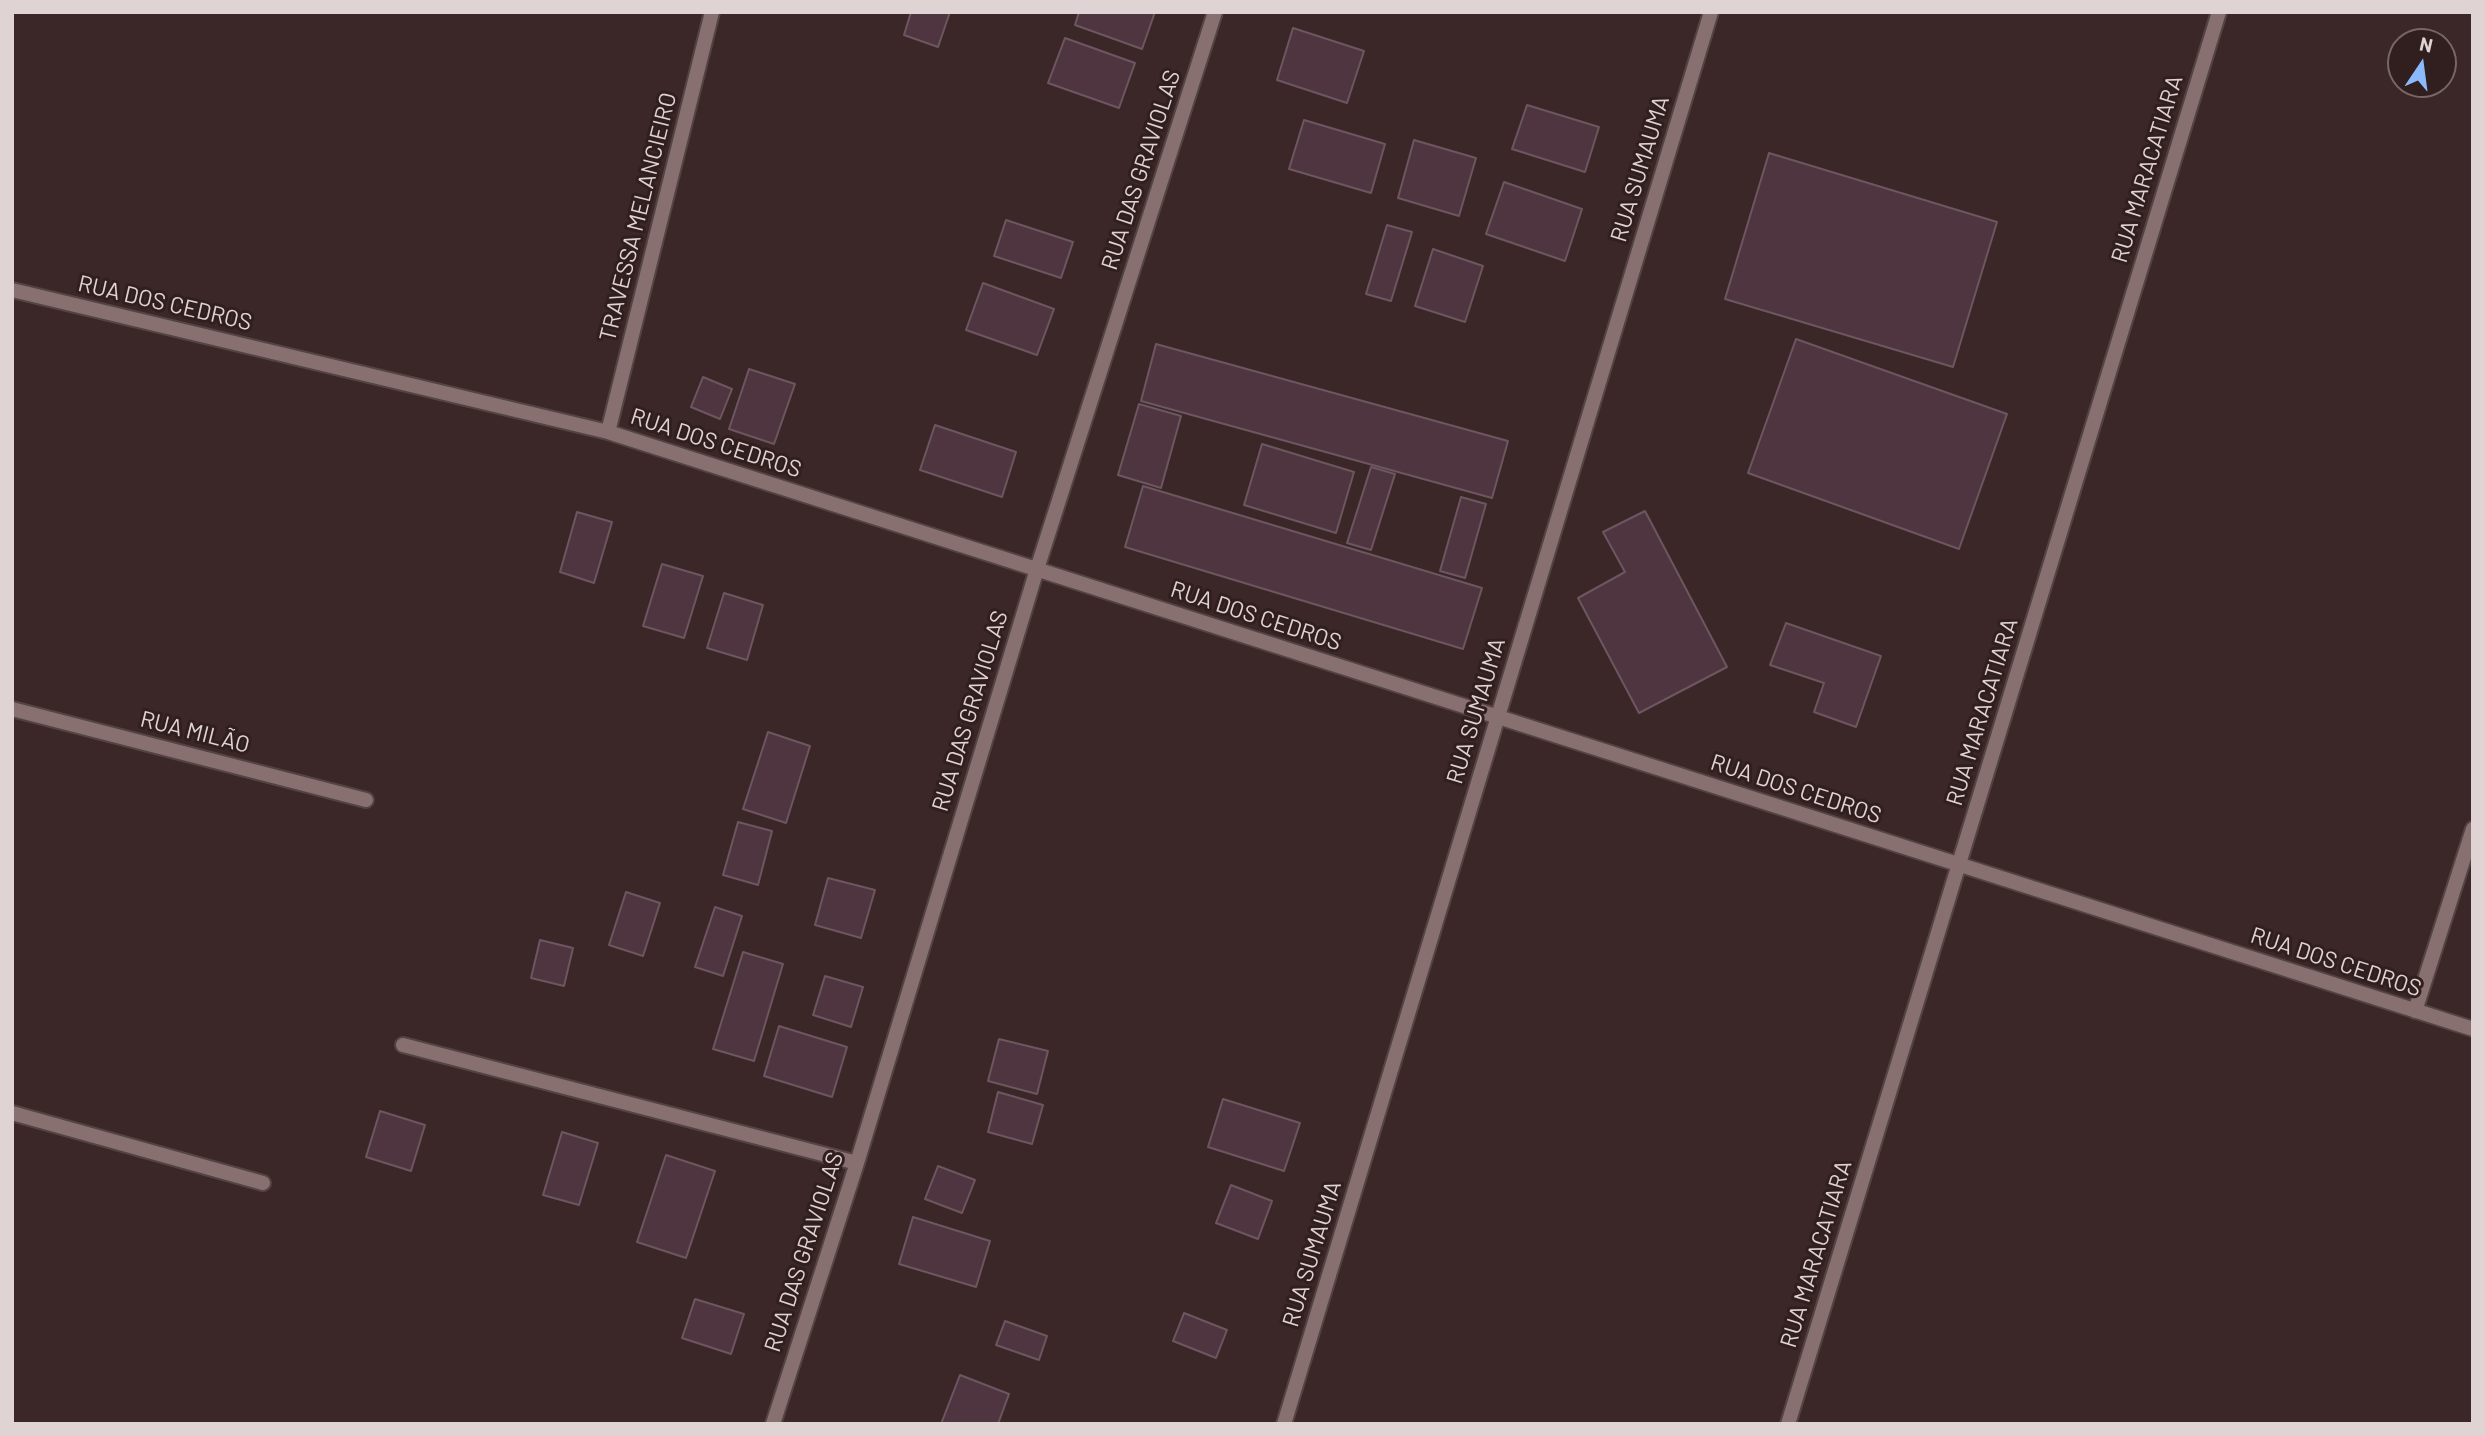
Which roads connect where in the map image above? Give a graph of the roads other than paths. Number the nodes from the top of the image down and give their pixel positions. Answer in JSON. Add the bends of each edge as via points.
{"nodes":[{"id":1,"x":712,"y":12,"type":"edge"},
{"id":2,"x":1215,"y":12,"type":"edge"},
{"id":3,"x":1711,"y":12,"type":"edge"},
{"id":4,"x":2219,"y":12,"type":"edge"},
{"id":5,"x":12,"y":290,"type":"edge"},
{"id":6,"x":608,"y":432,"type":"junction"},
{"id":7,"x":1037,"y":569,"type":"junction"},
{"id":8,"x":12,"y":709,"type":"edge"},
{"id":9,"x":1498,"y":717,"type":"junction"},
{"id":10,"x":366,"y":800,"type":"dead end"},
{"id":11,"x":2473,"y":829,"type":"edge"},
{"id":12,"x":1960,"y":865,"type":"junction"},
{"id":13,"x":2415,"y":1011,"type":"junction"},
{"id":14,"x":2473,"y":1030,"type":"edge"},
{"id":15,"x":402,"y":1045,"type":"dead end"},
{"id":16,"x":12,"y":1113,"type":"edge"},
{"id":17,"x":857,"y":1163,"type":"junction"},
{"id":18,"x":263,"y":1183,"type":"dead end"},
{"id":19,"x":773,"y":1424,"type":"edge"},
{"id":20,"x":1284,"y":1424,"type":"edge"},
{"id":21,"x":1788,"y":1424,"type":"edge"}],
"edges":[{"from":1,"to":6,"type":"street","name":"TRAVESSA MELANCIEIRO"},
{"from":2,"to":7,"type":"street","name":"RUA DAS GRAVIOLAS"},
{"from":3,"to":9,"type":"street","name":"RUA SUMAUMA"},
{"from":4,"to":12,"type":"street","name":"RUA MARACATIARA"},
{"from":5,"to":6,"type":"street","name":"RUA DOS CEDROS"},
{"from":6,"to":7,"type":"street","name":"RUA DOS CEDROS"},
{"from":7,"to":9,"type":"street","name":"RUA DOS CEDROS"},
{"from":7,"to":17,"type":"street","name":"RUA DAS GRAVIOLAS"},
{"from":8,"to":10,"type":"street","name":"RUA MILÃO"},
{"from":9,"to":12,"type":"street","name":"RUA DOS CEDROS"},
{"from":9,"to":20,"type":"street","name":"RUA SUMAUMA"},
{"from":11,"to":13,"type":"street"},
{"from":12,"to":13,"type":"street","name":"RUA DOS CEDROS"},
{"from":12,"to":21,"type":"street","name":"RUA MARACATIARA"},
{"from":13,"to":14,"type":"street","name":"RUA DOS CEDROS"},
{"from":15,"to":17,"type":"street"},
{"from":16,"to":18,"type":"street"},
{"from":17,"to":19,"type":"street","name":"RUA DAS GRAVIOLAS"}]}
